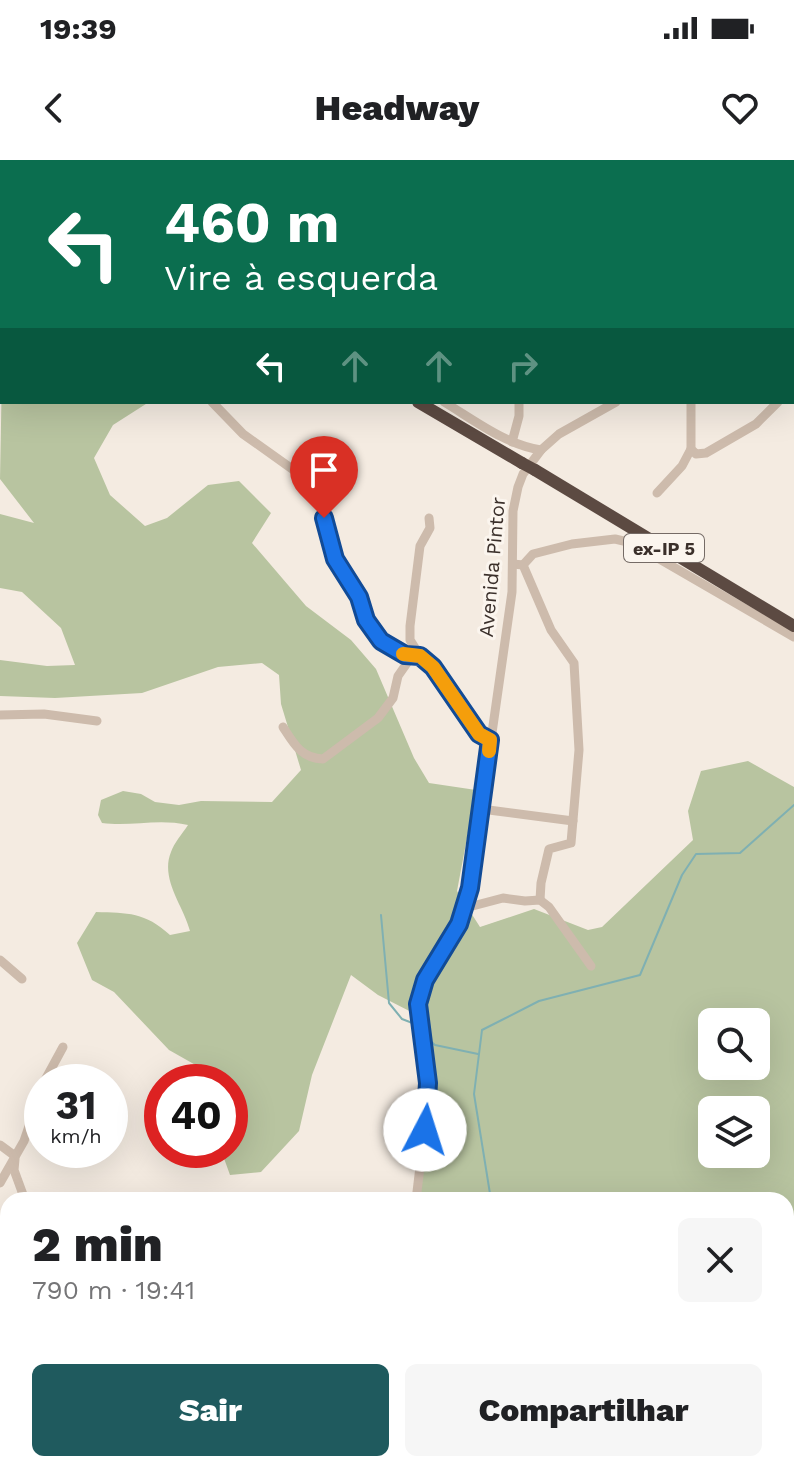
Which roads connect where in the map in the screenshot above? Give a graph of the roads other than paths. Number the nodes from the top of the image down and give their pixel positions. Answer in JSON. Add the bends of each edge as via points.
{"nodes":[{"id":1,"x":214,"y":404,"type":"edge"},
{"id":2,"x":421,"y":404,"type":"edge"},
{"id":3,"x":447,"y":404,"type":"edge"},
{"id":4,"x":519,"y":404,"type":"edge"},
{"id":5,"x":612,"y":404,"type":"edge"},
{"id":6,"x":691,"y":404,"type":"edge"},
{"id":7,"x":776,"y":404,"type":"edge"},
{"id":8,"x":512,"y":442,"type":"junction"},
{"id":9,"x":691,"y":449,"type":"junction"},
{"id":10,"x":541,"y":450,"type":"junction"},
{"id":11,"x":657,"y":493,"type":"dead end"},
{"id":12,"x":429,"y":518,"type":"dead end"},
{"id":13,"x":518,"y":565,"type":"junction"},
{"id":14,"x":794,"y":626,"type":"edge"},
{"id":15,"x":794,"y":637,"type":"edge"},
{"id":16,"x":416,"y":656,"type":"junction"},
{"id":17,"x":0,"y":715,"type":"edge"},
{"id":18,"x":97,"y":721,"type":"dead end"},
{"id":19,"x":283,"y":727,"type":"dead end"},
{"id":20,"x":490,"y":740,"type":"junction"},
{"id":21,"x":481,"y":809,"type":"junction"},
{"id":22,"x":573,"y":821,"type":"junction"},
{"id":23,"x":540,"y":900,"type":"junction"},
{"id":24,"x":465,"y":908,"type":"junction"},
{"id":25,"x":0,"y":960,"type":"edge"},
{"id":26,"x":591,"y":966,"type":"dead end"},
{"id":27,"x":22,"y":979,"type":"dead end"},
{"id":28,"x":63,"y":1047,"type":"dead end"},
{"id":29,"x":54,"y":1064,"type":"edge"},
{"id":30,"x":24,"y":1141,"type":"edge"},
{"id":31,"x":0,"y":1145,"type":"edge"},
{"id":32,"x":15,"y":1156,"type":"junction"},
{"id":33,"x":0,"y":1183,"type":"edge"},
{"id":34,"x":22,"y":1192,"type":"edge"},
{"id":35,"x":417,"y":1192,"type":"edge"}],
"edges":[{"from":1,"to":16,"type":"street","via":[[243,434],[316,486],[335,559],[359,597],[366,620],[381,641]]},
{"from":2,"to":14,"type":"highway","number":"ex-IP 5","bridge":true},
{"from":3,"to":8,"type":"street"},
{"from":4,"to":8,"type":"street"},
{"from":5,"to":10,"type":"street","name":"Avenida Pintor"},
{"from":6,"to":9,"type":"street"},
{"from":7,"to":9,"type":"street","via":[[756,424],[706,453]]},
{"from":8,"to":10,"type":"street"},
{"from":9,"to":11,"type":"street"},
{"from":10,"to":13,"type":"street","name":"Avenida Pintor","via":[[523,474],[513,511]]},
{"from":12,"to":16,"type":"street","via":[[430,528],[420,546],[410,626]]},
{"from":13,"to":15,"type":"street","via":[[533,554],[572,544],[615,539],[632,543]]},
{"from":13,"to":20,"type":"street","name":"Avenida Pintor"},
{"from":13,"to":22,"type":"street","via":[[574,663],[579,750]]},
{"from":16,"to":19,"type":"street","via":[[398,676],[393,698],[378,718],[323,759],[301,753]]},
{"from":16,"to":20,"type":"street","via":[[433,667],[479,734]]},
{"from":17,"to":18,"type":"street"},
{"from":20,"to":21,"type":"street","name":"Avenida Pintor"},
{"from":21,"to":22,"type":"street"},
{"from":21,"to":24,"type":"street","name":"Avenida Pintor"},
{"from":22,"to":23,"type":"street","via":[[571,843],[549,849]]},
{"from":23,"to":24,"type":"street","via":[[503,898]]},
{"from":23,"to":26,"type":"street"},
{"from":24,"to":35,"type":"street","name":"Avenida Pintor","via":[[425,980],[418,1004],[428,1100]]},
{"from":25,"to":27,"type":"street"},
{"from":28,"to":29,"type":"street"},
{"from":30,"to":32,"type":"street"},
{"from":31,"to":32,"type":"street"},
{"from":32,"to":33,"type":"street"},
{"from":32,"to":34,"type":"street"}]}
